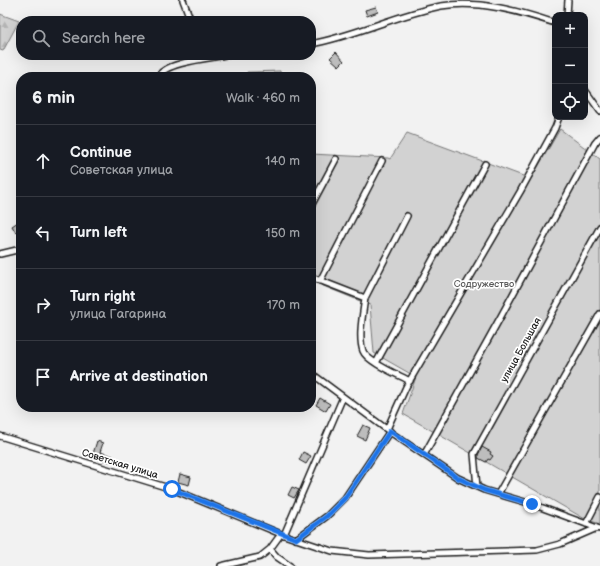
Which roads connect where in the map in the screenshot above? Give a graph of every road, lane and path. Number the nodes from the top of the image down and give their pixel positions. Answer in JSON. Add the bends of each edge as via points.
{"nodes":[{"id":1,"x":183,"y":0,"type":"edge"},
{"id":2,"x":568,"y":0,"type":"edge"},
{"id":3,"x":567,"y":12,"type":"edge"},
{"id":4,"x":189,"y":16,"type":"edge"},
{"id":5,"x":552,"y":22,"type":"edge"},
{"id":6,"x":316,"y":43,"type":"edge"},
{"id":7,"x":192,"y":60,"type":"edge"},
{"id":8,"x":163,"y":72,"type":"edge"},
{"id":9,"x":588,"y":94,"type":"edge"},
{"id":10,"x":600,"y":111,"type":"edge"},
{"id":11,"x":558,"y":120,"type":"edge"},
{"id":12,"x":600,"y":137,"type":"edge"},
{"id":13,"x":336,"y":159,"type":"dead end"},
{"id":14,"x":382,"y":161,"type":"dead end"},
{"id":15,"x":485,"y":164,"type":"dead end"},
{"id":16,"x":316,"y":197,"type":"edge"},
{"id":17,"x":407,"y":216,"type":"dead end"},
{"id":18,"x":600,"y":227,"type":"edge"},
{"id":19,"x":16,"y":250,"type":"edge"},
{"id":20,"x":1,"y":252,"type":"edge"},
{"id":21,"x":316,"y":279,"type":"edge"},
{"id":22,"x":320,"y":281,"type":"junction"},
{"id":23,"x":365,"y":298,"type":"junction"},
{"id":24,"x":600,"y":314,"type":"edge"},
{"id":25,"x":376,"y":363,"type":"junction"},
{"id":26,"x":316,"y":377,"type":"edge"},
{"id":27,"x":410,"y":381,"type":"junction"},
{"id":28,"x":343,"y":397,"type":"junction"},
{"id":29,"x":388,"y":430,"type":"junction"},
{"id":30,"x":0,"y":436,"type":"edge"},
{"id":31,"x":424,"y":455,"type":"junction"},
{"id":32,"x":476,"y":487,"type":"junction"},
{"id":33,"x":498,"y":494,"type":"junction"},
{"id":34,"x":600,"y":498,"type":"edge"},
{"id":35,"x":586,"y":524,"type":"junction"},
{"id":36,"x":598,"y":528,"type":"edge"},
{"id":37,"x":283,"y":535,"type":"junction"},
{"id":38,"x":296,"y":539,"type":"junction"},
{"id":39,"x":270,"y":549,"type":"junction"},
{"id":40,"x":221,"y":566,"type":"edge"},
{"id":41,"x":290,"y":566,"type":"edge"}],
"edges":[{"from":1,"to":4,"type":"street"},
{"from":2,"to":3,"type":"street"},
{"from":5,"to":6,"type":"street","via":[[495,6],[441,6]]},
{"from":7,"to":8,"type":"street","via":[[171,66]]},
{"from":9,"to":10,"type":"street"},
{"from":11,"to":27,"type":"street","via":[[520,192]]},
{"from":12,"to":31,"type":"street"},
{"from":13,"to":16,"type":"street"},
{"from":14,"to":22,"type":"street"},
{"from":15,"to":25,"type":"street"},
{"from":17,"to":23,"type":"street"},
{"from":18,"to":32,"type":"street","name":"улица Большая","via":[[474,454]]},
{"from":19,"to":20,"type":"street"},
{"from":21,"to":22,"type":"street"},
{"from":22,"to":23,"type":"street"},
{"from":23,"to":25,"type":"street","via":[[363,352]]},
{"from":24,"to":33,"type":"street"},
{"from":25,"to":27,"type":"street"},
{"from":26,"to":28,"type":"street"},
{"from":27,"to":29,"type":"street"},
{"from":28,"to":29,"type":"street"},
{"from":28,"to":37,"type":"street"},
{"from":29,"to":31,"type":"street"},
{"from":29,"to":38,"type":"street","via":[[345,498],[327,516]]},
{"from":30,"to":37,"type":"street","name":"Советская улица","via":[[172,489]]},
{"from":31,"to":32,"type":"street"},
{"from":32,"to":33,"type":"street"},
{"from":33,"to":35,"type":"street"},
{"from":34,"to":35,"type":"street"},
{"from":35,"to":36,"type":"street"},
{"from":36,"to":38,"type":"street","name":"Советская улица","via":[[560,544],[537,550],[369,555],[332,551]]},
{"from":37,"to":38,"type":"street","name":"Советская улица"},
{"from":37,"to":39,"type":"street"},
{"from":39,"to":40,"type":"street","via":[[260,557]]},
{"from":39,"to":41,"type":"street"}]}
